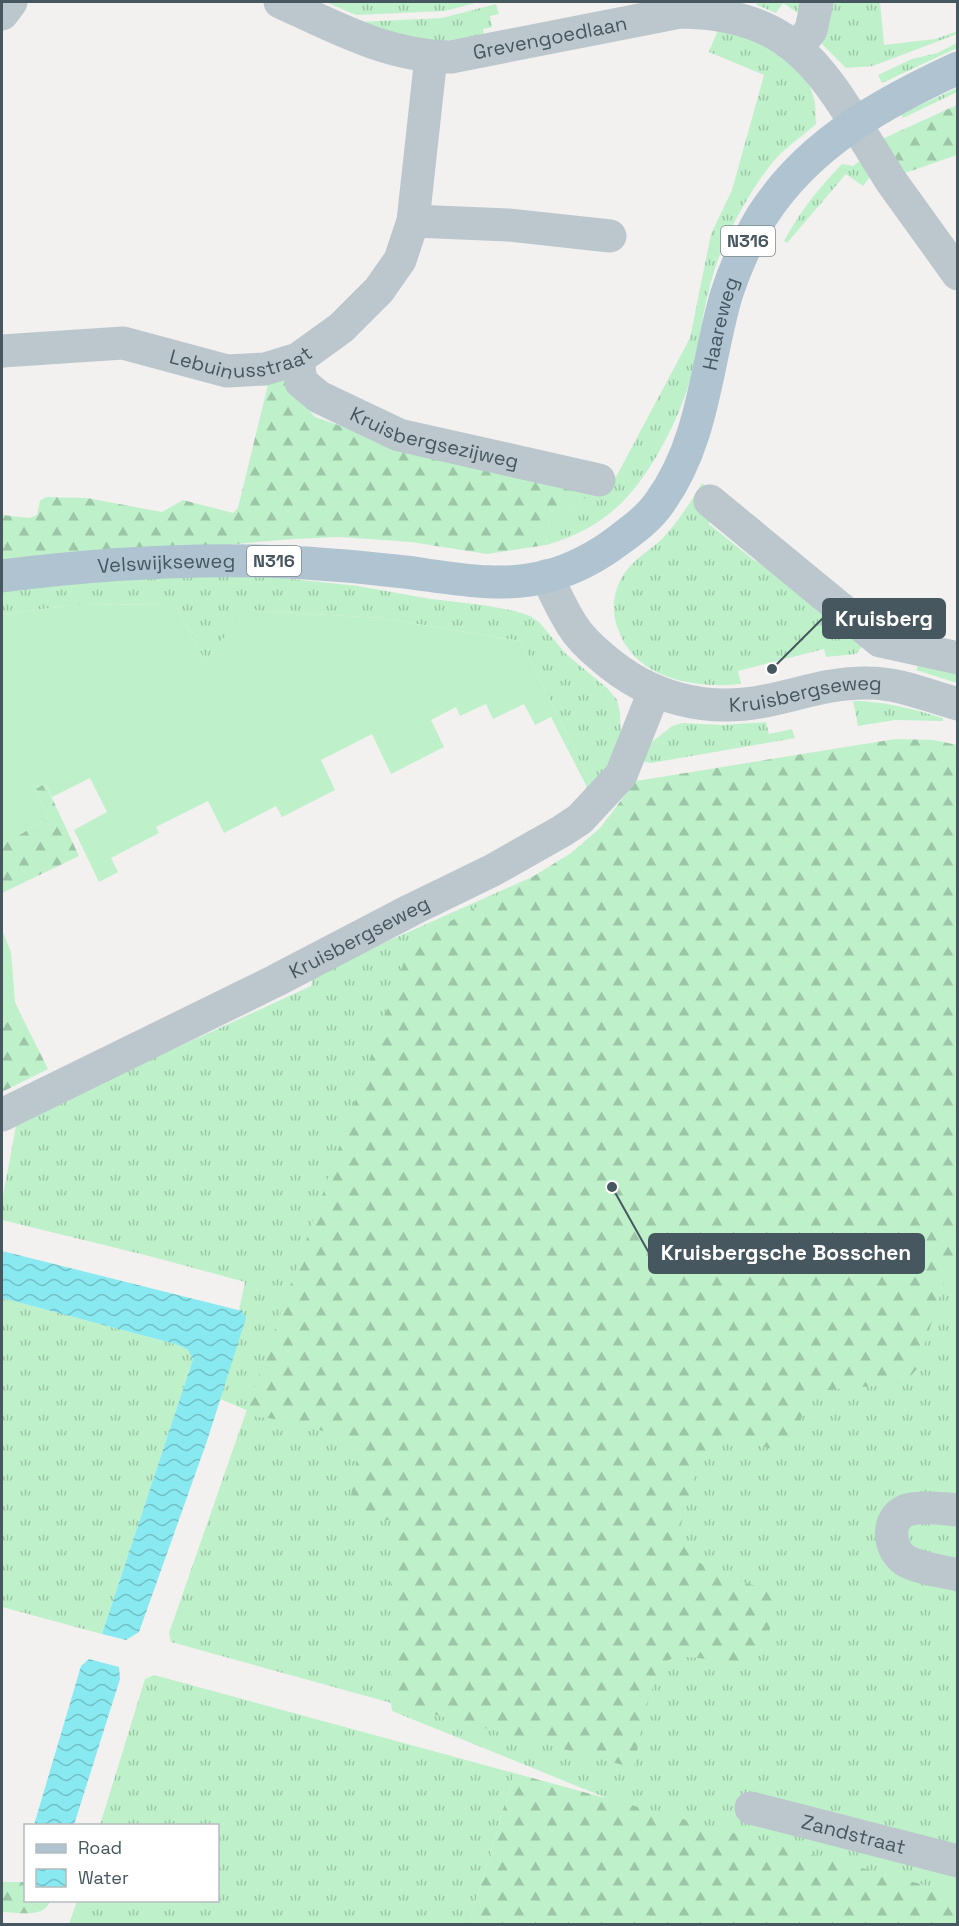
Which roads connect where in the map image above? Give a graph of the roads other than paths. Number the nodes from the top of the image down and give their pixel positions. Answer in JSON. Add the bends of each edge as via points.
{"nodes":[{"id":1,"x":11,"y":2,"type":"edge"},
{"id":2,"x":280,"y":2,"type":"edge"},
{"id":3,"x":817,"y":2,"type":"edge"},
{"id":4,"x":2,"y":14,"type":"edge"},
{"id":5,"x":797,"y":48,"type":"junction"},
{"id":6,"x":431,"y":57,"type":"junction"},
{"id":7,"x":957,"y":68,"type":"edge"},
{"id":8,"x":855,"y":123,"type":"junction"},
{"id":9,"x":413,"y":221,"type":"junction"},
{"id":10,"x":610,"y":236,"type":"dead end"},
{"id":11,"x":957,"y":274,"type":"edge"},
{"id":12,"x":2,"y":351,"type":"edge"},
{"id":13,"x":298,"y":359,"type":"junction"},
{"id":14,"x":599,"y":480,"type":"dead end"},
{"id":15,"x":710,"y":501,"type":"dead end"},
{"id":16,"x":2,"y":576,"type":"edge"},
{"id":17,"x":546,"y":576,"type":"junction"},
{"id":18,"x":907,"y":647,"type":"junction"},
{"id":19,"x":957,"y":658,"type":"edge"},
{"id":20,"x":900,"y":687,"type":"junction"},
{"id":21,"x":654,"y":692,"type":"junction"},
{"id":22,"x":957,"y":704,"type":"edge"},
{"id":23,"x":2,"y":1115,"type":"edge"},
{"id":24,"x":957,"y":1510,"type":"edge"},
{"id":25,"x":957,"y":1575,"type":"edge"},
{"id":26,"x":751,"y":1808,"type":"dead end"},
{"id":27,"x":957,"y":1861,"type":"edge"}],
"edges":[{"from":1,"to":4,"type":"street"},
{"from":2,"to":6,"type":"street","name":"Grevengoedlaan","via":[[359,38]]},
{"from":3,"to":5,"type":"street","via":[[811,30]]},
{"from":5,"to":6,"type":"street","name":"Grevengoedlaan","via":[[743,19],[680,12],[451,57]]},
{"from":5,"to":8,"type":"street","name":"Grevengoedlaan","via":[[835,88]]},
{"from":6,"to":9,"type":"street","name":"Lebuinusstraat"},
{"from":7,"to":8,"type":"main road","name":"Haareweg","number":"N316"},
{"from":8,"to":11,"type":"street","name":"Grevengoedlaan","via":[[891,182]]},
{"from":8,"to":17,"type":"main road","name":"Haareweg","number":"N316","via":[[814,154],[782,188],[745,246],[727,294],[699,419],[659,504],[609,547],[579,565]]},
{"from":9,"to":10,"type":"street","via":[[508,225]]},
{"from":9,"to":13,"type":"street","name":"Lebuinusstraat","via":[[400,261],[379,290],[341,328]]},
{"from":12,"to":13,"type":"street","name":"Lebuinusstraat","via":[[123,344],[226,371],[265,369]]},
{"from":13,"to":14,"type":"street","name":"Kruisbergsezijweg","via":[[301,382],[319,398],[399,435]]},
{"from":15,"to":18,"type":"street","via":[[880,641]]},
{"from":16,"to":17,"type":"main road","name":"Velswijkseweg","number":"N316","via":[[158,561],[230,560],[365,567],[489,582]]},
{"from":17,"to":21,"type":"street","name":"Kruisbergseweg","via":[[573,626],[593,649],[616,669]]},
{"from":18,"to":19,"type":"street"},
{"from":18,"to":20,"type":"street"},
{"from":20,"to":21,"type":"street","name":"Kruisbergseweg","via":[[870,683],[830,685],[764,701],[718,706]]},
{"from":20,"to":22,"type":"street","name":"Kruisbergseweg"},
{"from":21,"to":23,"type":"street","name":"Kruisbergseweg","via":[[621,775],[580,819],[562,831],[266,986]]},
{"from":24,"to":25,"type":"street","via":[[911,1509],[900,1514],[893,1524],[891,1541],[895,1552],[908,1562]]},
{"from":26,"to":27,"type":"street","name":"Zandstraat"}]}
